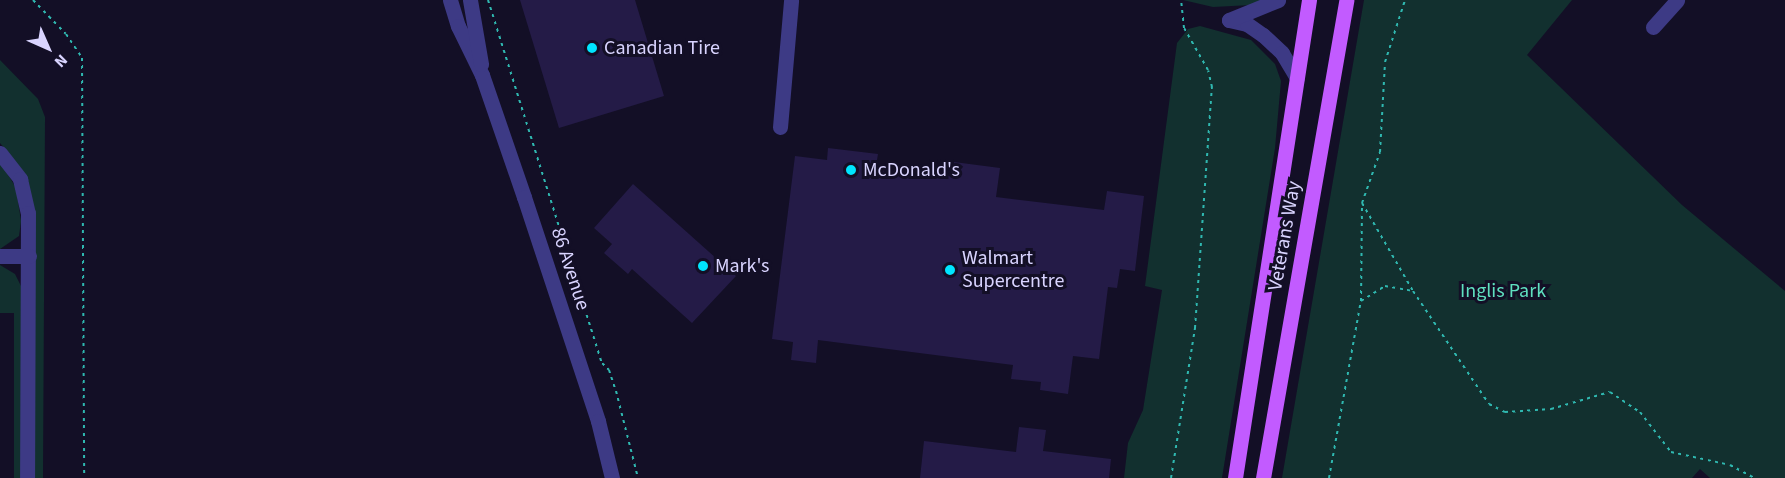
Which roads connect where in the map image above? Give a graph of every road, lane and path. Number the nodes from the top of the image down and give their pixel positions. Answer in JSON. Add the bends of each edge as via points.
{"nodes":[{"id":1,"x":33,"y":0,"type":"edge"},
{"id":2,"x":450,"y":0,"type":"edge"},
{"id":3,"x":470,"y":0,"type":"edge"},
{"id":4,"x":488,"y":0,"type":"edge"},
{"id":5,"x":791,"y":0,"type":"edge"},
{"id":6,"x":1181,"y":0,"type":"edge"},
{"id":7,"x":1278,"y":0,"type":"edge"},
{"id":8,"x":1309,"y":0,"type":"edge"},
{"id":9,"x":1346,"y":0,"type":"edge"},
{"id":10,"x":1405,"y":0,"type":"edge"},
{"id":11,"x":1677,"y":0,"type":"edge"},
{"id":12,"x":1653,"y":27,"type":"dead end"},
{"id":13,"x":482,"y":75,"type":"junction"},
{"id":14,"x":1298,"y":78,"type":"junction"},
{"id":15,"x":780,"y":127,"type":"dead end"},
{"id":16,"x":0,"y":153,"type":"edge"},
{"id":17,"x":1362,"y":203,"type":"junction"},
{"id":18,"x":0,"y":256,"type":"edge"},
{"id":19,"x":29,"y":256,"type":"junction"},
{"id":20,"x":1413,"y":291,"type":"junction"},
{"id":21,"x":1361,"y":301,"type":"junction"},
{"id":22,"x":27,"y":478,"type":"edge"},
{"id":23,"x":84,"y":478,"type":"edge"},
{"id":24,"x":612,"y":478,"type":"edge"},
{"id":25,"x":638,"y":478,"type":"edge"},
{"id":26,"x":1172,"y":478,"type":"edge"},
{"id":27,"x":1235,"y":478,"type":"edge"},
{"id":28,"x":1263,"y":478,"type":"edge"},
{"id":29,"x":1329,"y":478,"type":"edge"},
{"id":30,"x":1754,"y":478,"type":"edge"}],
"edges":[{"from":1,"to":23,"type":"path","via":[[66,34],[82,58]]},
{"from":2,"to":13,"type":"street","name":"86 Avenue"},
{"from":3,"to":13,"type":"street","name":"86 Avenue"},
{"from":4,"to":25,"type":"path","via":[[602,363],[613,381]]},
{"from":5,"to":15,"type":"street"},
{"from":6,"to":26,"type":"path","via":[[1184,28],[1208,70],[1212,87],[1196,328]]},
{"from":7,"to":14,"type":"street","via":[[1229,20],[1247,24],[1263,34],[1282,53]]},
{"from":8,"to":14,"type":"main road","name":"Veterans Way"},
{"from":9,"to":28,"type":"main road","name":"Veterans Way"},
{"from":10,"to":17,"type":"path","via":[[1385,62],[1380,152]]},
{"from":11,"to":12,"type":"street"},
{"from":13,"to":24,"type":"street","name":"86 Avenue","via":[[598,421]]},
{"from":14,"to":27,"type":"main road","name":"Veterans Way"},
{"from":16,"to":19,"type":"street","via":[[14,168],[25,191]]},
{"from":17,"to":20,"type":"path"},
{"from":17,"to":21,"type":"path"},
{"from":18,"to":19,"type":"street"},
{"from":19,"to":22,"type":"street"},
{"from":20,"to":21,"type":"path","via":[[1385,286]]},
{"from":20,"to":30,"type":"path","via":[[1483,396],[1498,410],[1565,406],[1610,392],[1640,412],[1671,452],[1730,465]]},
{"from":21,"to":29,"type":"path"}]}
